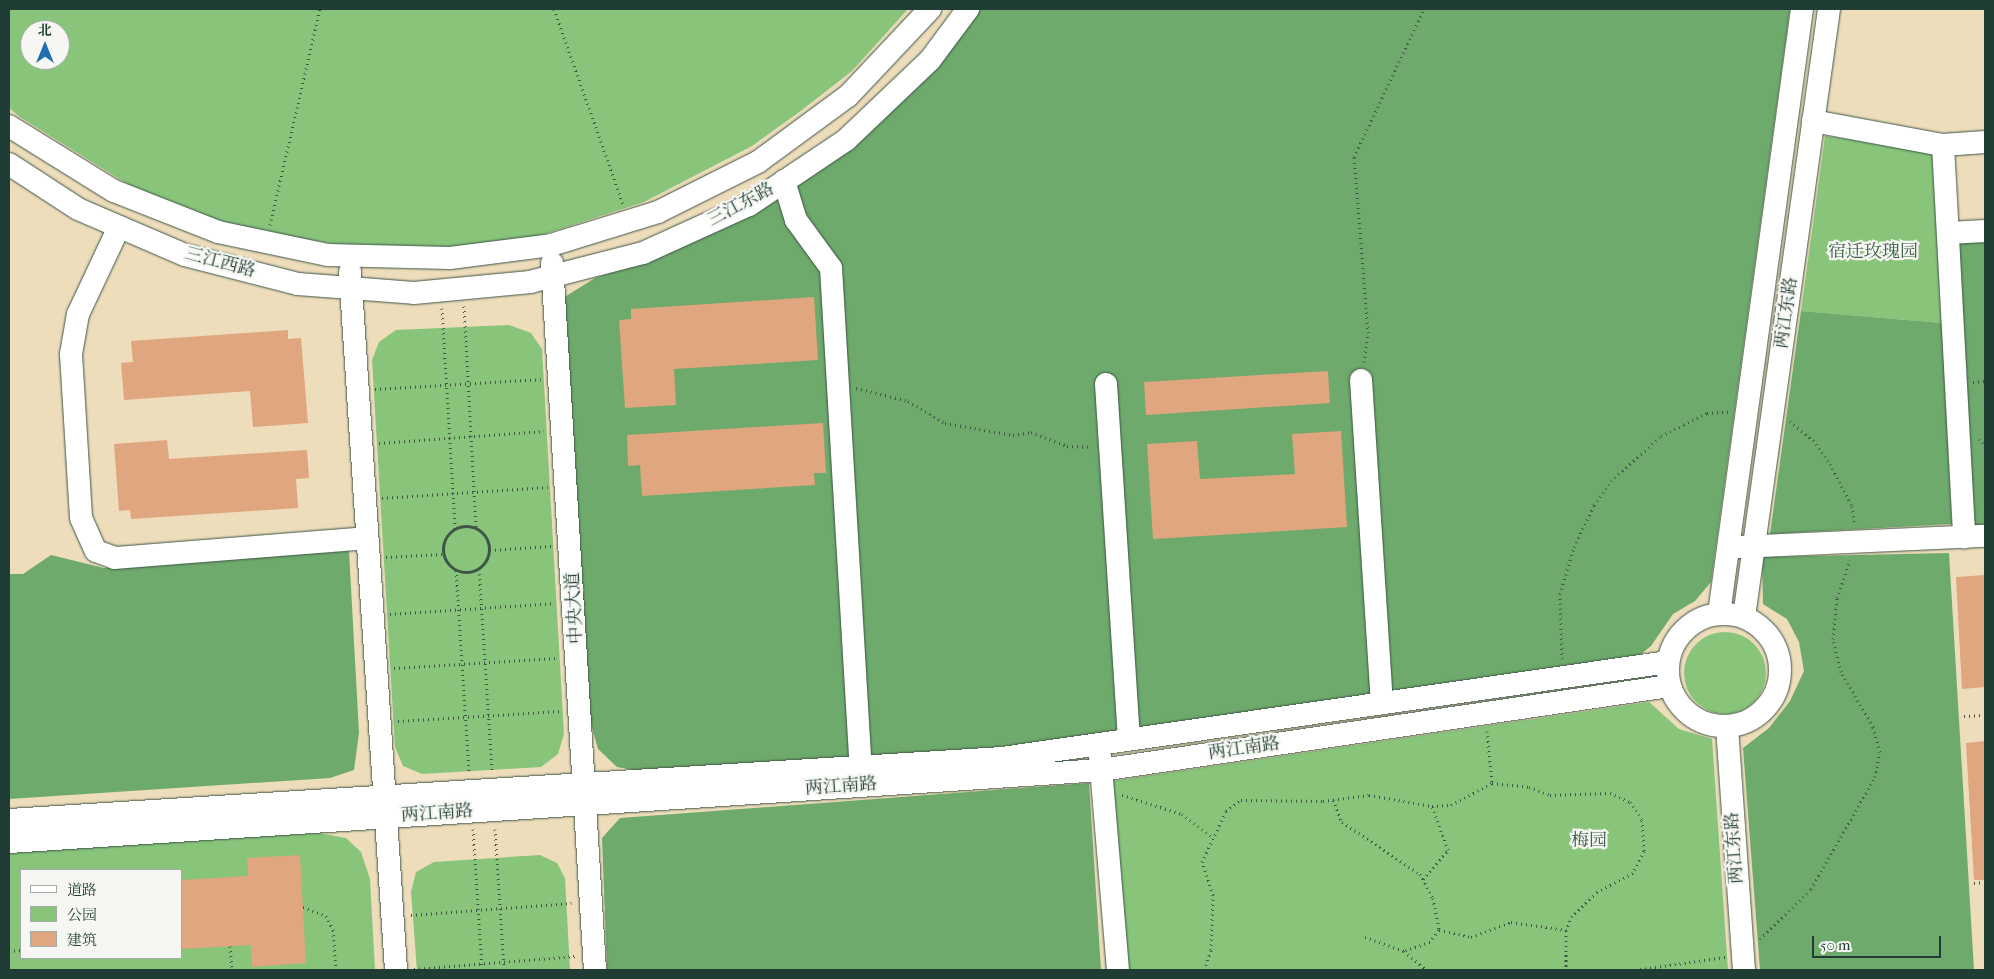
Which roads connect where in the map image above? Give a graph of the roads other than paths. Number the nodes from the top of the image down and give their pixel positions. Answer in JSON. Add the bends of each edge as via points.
{"nodes":[{"id":1,"x":930,"y":9,"type":"edge"},
{"id":2,"x":968,"y":9,"type":"edge"},
{"id":3,"x":1802,"y":9,"type":"edge"},
{"id":4,"x":1829,"y":9,"type":"edge"},
{"id":5,"x":860,"y":84,"type":"junction"},
{"id":6,"x":883,"y":104,"type":"junction"},
{"id":7,"x":1813,"y":121,"type":"junction"},
{"id":8,"x":17,"y":132,"type":"edge"},
{"id":9,"x":1985,"y":142,"type":"edge"},
{"id":10,"x":1943,"y":145,"type":"junction"},
{"id":11,"x":9,"y":164,"type":"edge"},
{"id":12,"x":784,"y":181,"type":"junction"},
{"id":13,"x":119,"y":227,"type":"junction"},
{"id":14,"x":1985,"y":231,"type":"edge"},
{"id":15,"x":1948,"y":233,"type":"junction"},
{"id":16,"x":551,"y":245,"type":"junction"},
{"id":17,"x":349,"y":256,"type":"junction"},
{"id":18,"x":450,"y":258,"type":"joint"},
{"id":19,"x":553,"y":276,"type":"junction"},
{"id":20,"x":351,"y":288,"type":"junction"},
{"id":21,"x":452,"y":289,"type":"joint"},
{"id":22,"x":1361,"y":380,"type":"road end"},
{"id":23,"x":1106,"y":384,"type":"dead end"},
{"id":24,"x":1975,"y":536,"type":"edge"},
{"id":25,"x":1754,"y":546,"type":"junction"},
{"id":26,"x":368,"y":548,"type":"junction"},
{"id":27,"x":1728,"y":548,"type":"junction"},
{"id":28,"x":1719,"y":614,"type":"junction"},
{"id":29,"x":1744,"y":617,"type":"junction"},
{"id":30,"x":1668,"y":662,"type":"junction"},
{"id":31,"x":1669,"y":686,"type":"junction"},
{"id":32,"x":1492,"y":687,"type":"junction"},
{"id":33,"x":1382,"y":703,"type":"junction"},
{"id":34,"x":1489,"y":713,"type":"junction"},
{"id":35,"x":1287,"y":717,"type":"junction"},
{"id":36,"x":1727,"y":727,"type":"junction"},
{"id":37,"x":1129,"y":739,"type":"junction"},
{"id":38,"x":1291,"y":742,"type":"junction"},
{"id":39,"x":1100,"y":745,"type":"junction"},
{"id":40,"x":867,"y":775,"type":"junction"},
{"id":41,"x":1102,"y":779,"type":"junction"},
{"id":42,"x":586,"y":794,"type":"junction"},
{"id":43,"x":385,"y":807,"type":"junction"},
{"id":44,"x":9,"y":820,"type":"edge"},
{"id":45,"x":85,"y":826,"type":"junction"},
{"id":46,"x":9,"y":842,"type":"edge"},
{"id":47,"x":595,"y":962,"type":"edge"},
{"id":48,"x":1743,"y":962,"type":"edge"},
{"id":49,"x":403,"y":970,"type":"edge"},
{"id":50,"x":1118,"y":970,"type":"edge"}],
"edges":[{"from":1,"to":5,"type":"street","name":"三江东路"},
{"from":2,"to":6,"type":"street","name":"三江东路","via":[[930,60]]},
{"from":3,"to":27,"type":"street","name":"两江东路"},
{"from":4,"to":7,"type":"street","name":"两江东路"},
{"from":5,"to":6,"type":"street"},
{"from":5,"to":16,"type":"street","name":"三江东路","via":[[758,162],[658,212]]},
{"from":6,"to":12,"type":"street","name":"三江东路","via":[[846,140]]},
{"from":7,"to":10,"type":"street"},
{"from":7,"to":25,"type":"street","name":"两江东路"},
{"from":8,"to":11,"type":"street"},
{"from":8,"to":17,"type":"street","name":"三江西路","via":[[114,192],[218,232]]},
{"from":9,"to":10,"type":"street"},
{"from":10,"to":15,"type":"street"},
{"from":11,"to":13,"type":"street","name":"三江西路","via":[[78,209]]},
{"from":12,"to":19,"type":"street","name":"三江东路","via":[[749,205],[643,253]]},
{"from":12,"to":40,"type":"street","via":[[796,220],[831,268]]},
{"from":13,"to":20,"type":"street","name":"三江西路","via":[[185,255],[298,284]]},
{"from":13,"to":26,"type":"street","via":[[78,314],[71,354],[81,518],[96,551],[115,558]]},
{"from":14,"to":15,"type":"street"},
{"from":15,"to":24,"type":"street"},
{"from":16,"to":18,"type":"street","name":"三江东路"},
{"from":16,"to":19,"type":"street","name":"中央大道"},
{"from":17,"to":18,"type":"street","name":"三江西路"},
{"from":17,"to":20,"type":"street"},
{"from":19,"to":21,"type":"street","name":"三江东路"},
{"from":19,"to":42,"type":"street","name":"中央大道"},
{"from":20,"to":21,"type":"street","name":"三江西路"},
{"from":20,"to":26,"type":"street"},
{"from":22,"to":33,"type":"street"},
{"from":23,"to":37,"type":"street"},
{"from":24,"to":25,"type":"street"},
{"from":25,"to":27,"type":"street"},
{"from":25,"to":29,"type":"street","name":"两江东路"},
{"from":26,"to":43,"type":"street"},
{"from":27,"to":28,"type":"street","name":"两江东路"},
{"from":28,"to":29,"type":"street"},
{"from":28,"to":30,"type":"street","via":[[1694,621],[1680,633]]},
{"from":29,"to":36,"type":"street","via":[[1764,630],[1775,645],[1780,681],[1761,712]]},
{"from":30,"to":31,"type":"street"},
{"from":30,"to":32,"type":"street","name":"两江南路"},
{"from":31,"to":34,"type":"street","name":"两江南路"},
{"from":31,"to":36,"type":"street","via":[[1691,716]]},
{"from":32,"to":33,"type":"street","name":"两江南路"},
{"from":32,"to":34,"type":"street"},
{"from":33,"to":35,"type":"street","name":"两江南路"},
{"from":34,"to":38,"type":"street","name":"两江南路"},
{"from":35,"to":37,"type":"street","name":"两江南路"},
{"from":35,"to":38,"type":"street"},
{"from":36,"to":48,"type":"street","name":"两江东路"},
{"from":37,"to":39,"type":"street","name":"两江南路"},
{"from":38,"to":41,"type":"street","name":"两江南路"},
{"from":39,"to":40,"type":"street","name":"两江南路"},
{"from":39,"to":41,"type":"street"},
{"from":40,"to":41,"type":"street","name":"两江南路"},
{"from":40,"to":42,"type":"street","name":"两江南路"},
{"from":41,"to":50,"type":"street"},
{"from":42,"to":43,"type":"street","name":"两江南路"},
{"from":42,"to":47,"type":"street","name":"中央大道"},
{"from":43,"to":45,"type":"street","name":"两江南路"},
{"from":43,"to":49,"type":"street","via":[[393,916]]},
{"from":44,"to":45,"type":"street","name":"两江南路"},
{"from":45,"to":46,"type":"street","name":"两江南路"}]}
